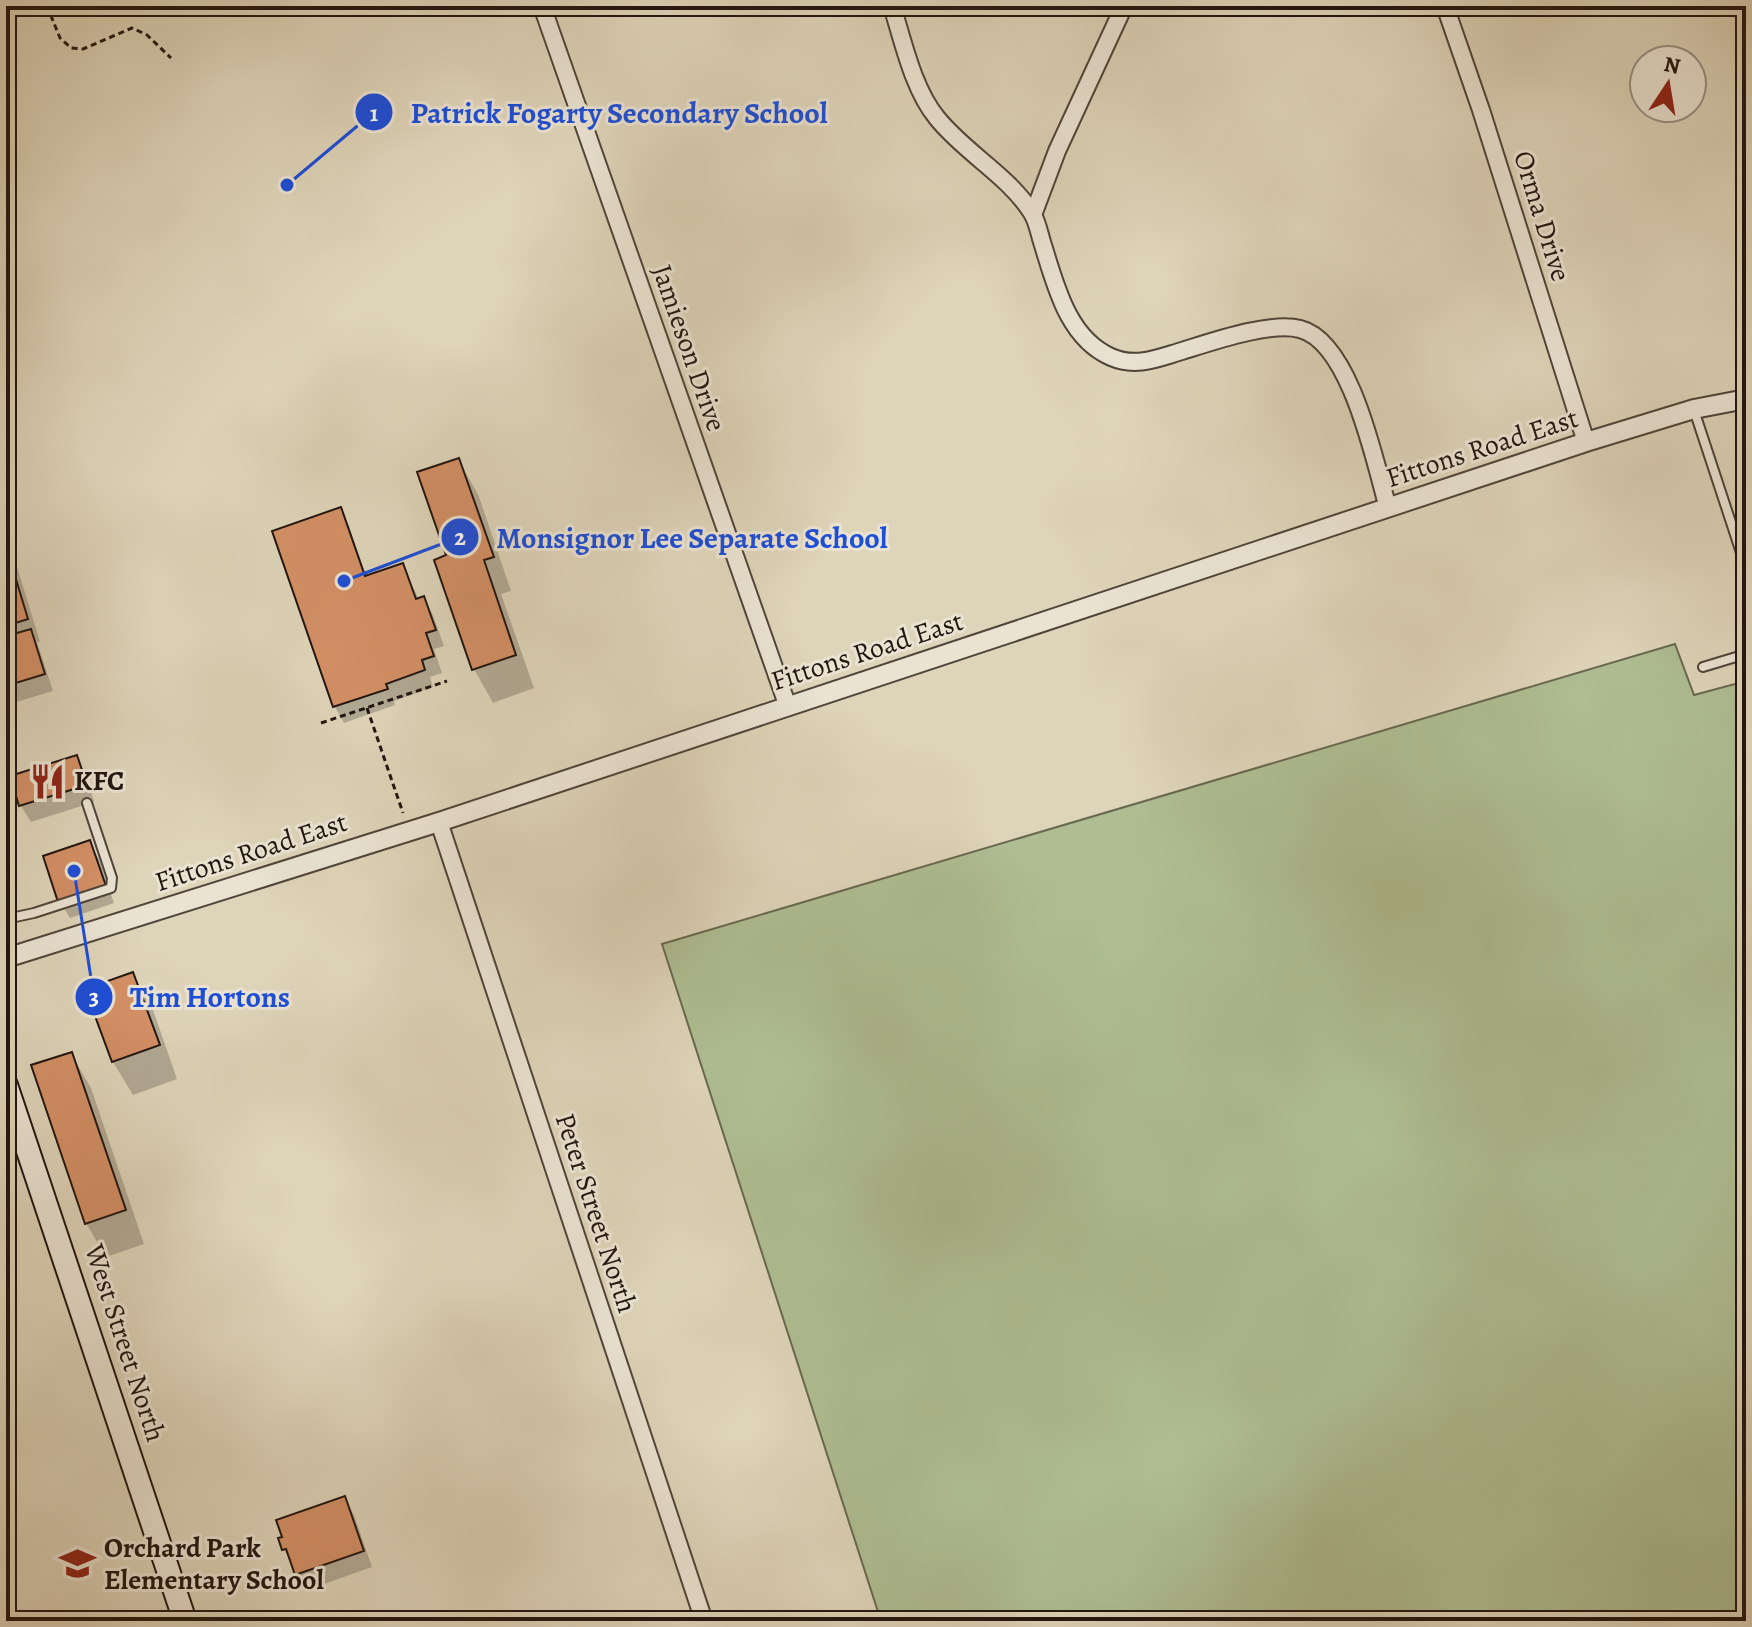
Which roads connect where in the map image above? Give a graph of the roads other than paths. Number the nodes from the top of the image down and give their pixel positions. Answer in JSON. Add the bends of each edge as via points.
{"nodes":[{"id":1,"x":542,"y":6,"type":"edge"},
{"id":2,"x":892,"y":6,"type":"edge"},
{"id":3,"x":1124,"y":6,"type":"edge"},
{"id":4,"x":1445,"y":6,"type":"edge"},
{"id":5,"x":1033,"y":215,"type":"junction"},
{"id":6,"x":1746,"y":399,"type":"edge"},
{"id":7,"x":1694,"y":409,"type":"junction"},
{"id":8,"x":1586,"y":442,"type":"junction"},
{"id":9,"x":1388,"y":508,"type":"junction"},
{"id":10,"x":1746,"y":568,"type":"edge"},
{"id":11,"x":1746,"y":654,"type":"edge"},
{"id":12,"x":1703,"y":667,"type":"dead end"},
{"id":13,"x":788,"y":707,"type":"junction"},
{"id":14,"x":87,"y":803,"type":"dead end"},
{"id":15,"x":439,"y":822,"type":"junction"},
{"id":16,"x":6,"y":919,"type":"edge"},
{"id":17,"x":6,"y":958,"type":"edge"},
{"id":18,"x":6,"y":1085,"type":"edge"},
{"id":19,"x":185,"y":1621,"type":"edge"},
{"id":20,"x":704,"y":1621,"type":"edge"}],
"edges":[{"from":1,"to":13,"type":"street","name":"Jamieson Drive"},
{"from":2,"to":5,"type":"street","via":[[913,73],[936,117]]},
{"from":3,"to":5,"type":"street"},
{"from":4,"to":8,"type":"street","name":"Orma Drive"},
{"from":5,"to":9,"type":"street","via":[[1063,307],[1093,347],[1114,358],[1139,363],[1250,331],[1299,328],[1320,338],[1359,406]]},
{"from":6,"to":7,"type":"street","name":"Fittons Road East"},
{"from":7,"to":8,"type":"street","name":"Fittons Road East"},
{"from":7,"to":10,"type":"lane"},
{"from":8,"to":9,"type":"street","name":"Fittons Road East"},
{"from":9,"to":13,"type":"street","name":"Fittons Road East"},
{"from":11,"to":12,"type":"lane"},
{"from":13,"to":15,"type":"street","name":"Fittons Road East"},
{"from":14,"to":16,"type":"lane","via":[[111,888]]},
{"from":15,"to":17,"type":"street","name":"Fittons Road East"},
{"from":15,"to":20,"type":"street","name":"Peter Street North"},
{"from":18,"to":19,"type":"main road","name":"West Street North"}]}
